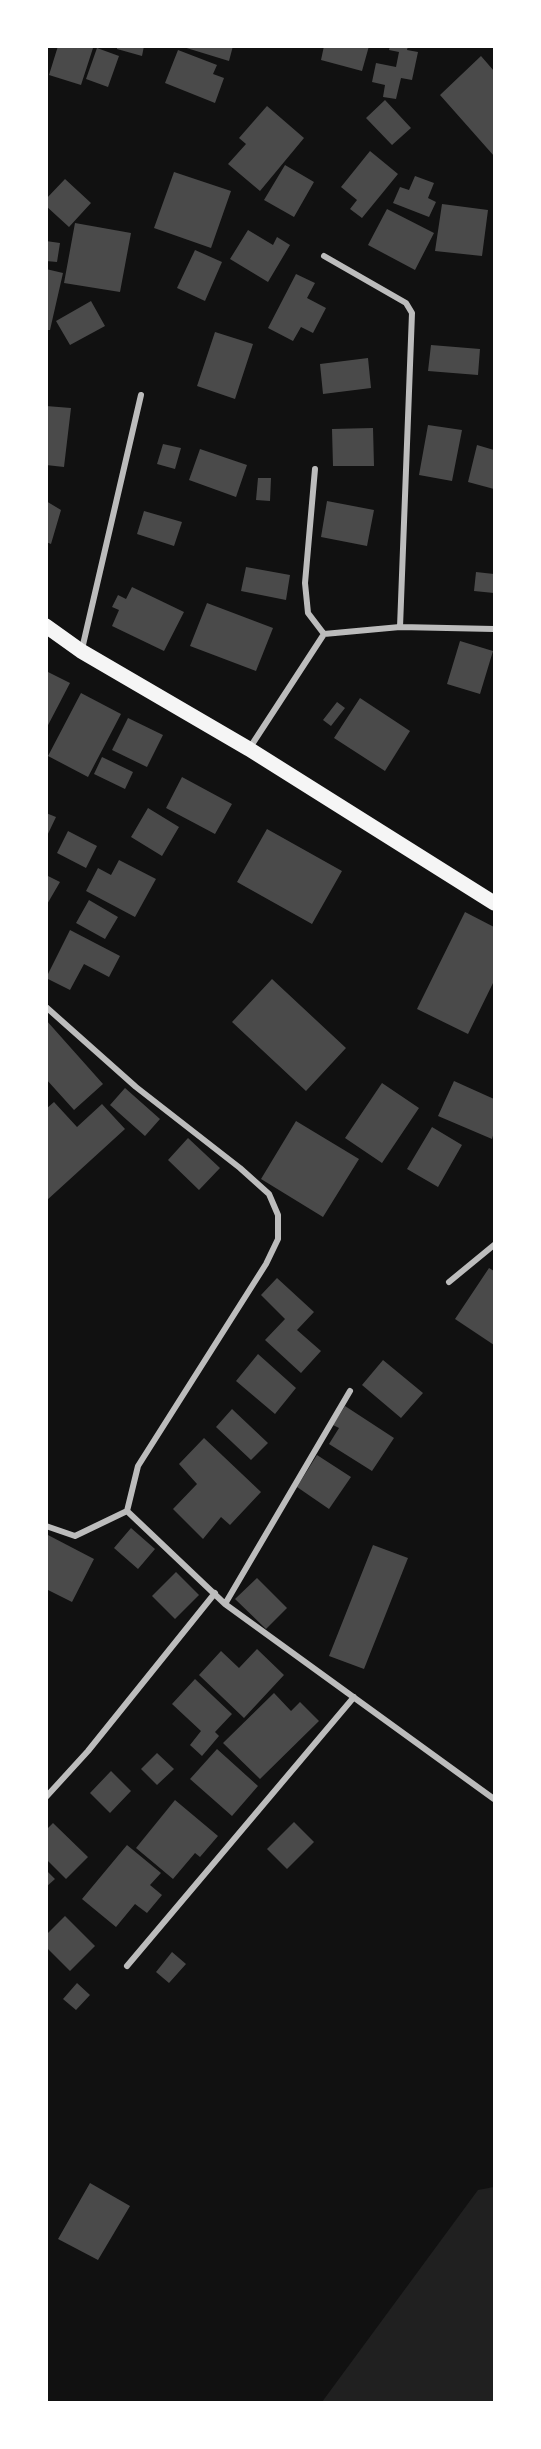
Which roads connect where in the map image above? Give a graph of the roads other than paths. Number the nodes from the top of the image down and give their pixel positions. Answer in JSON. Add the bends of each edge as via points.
{"nodes":[{"id":1,"x":324,"y":256,"type":"dead end"},
{"id":2,"x":141,"y":395,"type":"dead end"},
{"id":3,"x":315,"y":469,"type":"dead end"},
{"id":4,"x":46,"y":626,"type":"edge"},
{"id":5,"x":400,"y":627,"type":"junction"},
{"id":6,"x":495,"y":628,"type":"edge"},
{"id":7,"x":324,"y":634,"type":"junction"},
{"id":8,"x":81,"y":651,"type":"junction"},
{"id":9,"x":249,"y":749,"type":"junction"},
{"id":10,"x":495,"y":903,"type":"edge"},
{"id":11,"x":46,"y":1007,"type":"edge"},
{"id":12,"x":495,"y":1245,"type":"edge"},
{"id":13,"x":449,"y":1282,"type":"dead end"},
{"id":14,"x":350,"y":1391,"type":"dead end"},
{"id":15,"x":127,"y":1511,"type":"junction"},
{"id":16,"x":46,"y":1526,"type":"edge"},
{"id":17,"x":215,"y":1593,"type":"junction"},
{"id":18,"x":225,"y":1604,"type":"junction"},
{"id":19,"x":354,"y":1697,"type":"junction"},
{"id":20,"x":46,"y":1797,"type":"edge"},
{"id":21,"x":495,"y":1799,"type":"edge"},
{"id":22,"x":127,"y":1966,"type":"dead end"}],
"edges":[{"from":1,"to":5,"type":"street","via":[[406,303],[412,313]]},
{"from":2,"to":8,"type":"street"},
{"from":3,"to":7,"type":"street","via":[[305,583],[308,614]]},
{"from":4,"to":8,"type":"main road"},
{"from":5,"to":6,"type":"street"},
{"from":5,"to":7,"type":"street"},
{"from":7,"to":9,"type":"street"},
{"from":8,"to":9,"type":"main road"},
{"from":9,"to":10,"type":"main road"},
{"from":11,"to":15,"type":"street","via":[[136,1087],[240,1168],[269,1194],[278,1215],[278,1239],[267,1264],[138,1466]]},
{"from":12,"to":13,"type":"street"},
{"from":14,"to":18,"type":"street"},
{"from":15,"to":16,"type":"street","via":[[75,1536]]},
{"from":15,"to":17,"type":"street"},
{"from":17,"to":18,"type":"street"},
{"from":17,"to":20,"type":"street"},
{"from":18,"to":19,"type":"street"},
{"from":19,"to":21,"type":"street"},
{"from":19,"to":22,"type":"street"}]}
